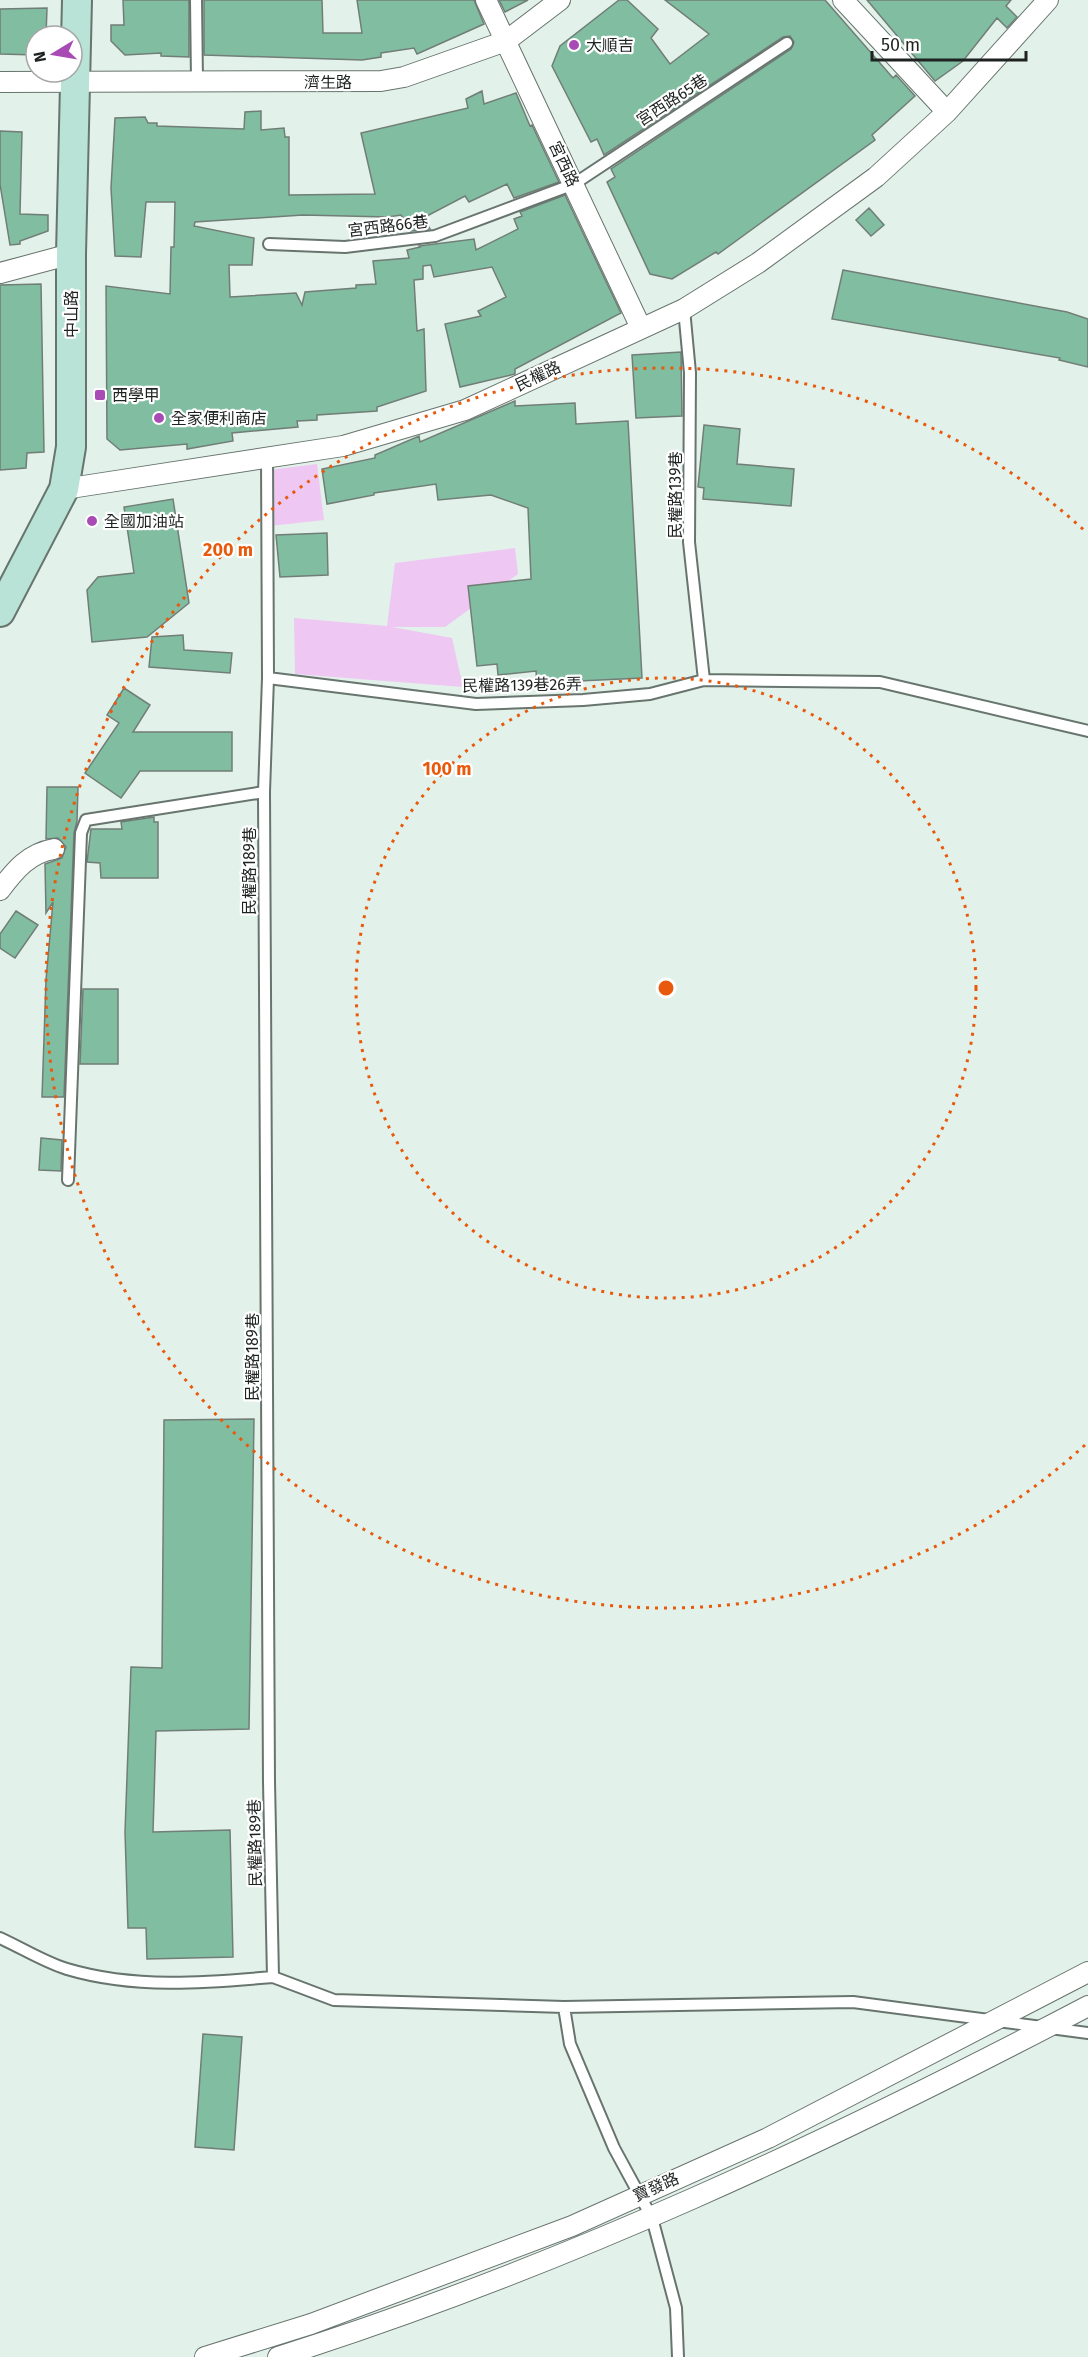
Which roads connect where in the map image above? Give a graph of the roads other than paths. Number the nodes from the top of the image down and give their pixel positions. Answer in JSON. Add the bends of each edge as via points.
{"nodes":[{"id":1,"x":78,"y":0,"type":"edge"},
{"id":2,"x":195,"y":0,"type":"edge"},
{"id":3,"x":486,"y":0,"type":"edge"},
{"id":4,"x":560,"y":0,"type":"edge"},
{"id":5,"x":843,"y":0,"type":"edge"},
{"id":6,"x":1048,"y":0,"type":"edge"},
{"id":7,"x":77,"y":24,"type":"edge"},
{"id":8,"x":506,"y":42,"type":"junction"},
{"id":9,"x":787,"y":43,"type":"dead end"},
{"id":10,"x":197,"y":81,"type":"junction"},
{"id":11,"x":0,"y":82,"type":"edge"},
{"id":12,"x":24,"y":82,"type":"edge"},
{"id":13,"x":84,"y":83,"type":"edge"},
{"id":14,"x":76,"y":84,"type":"edge"},
{"id":15,"x":947,"y":112,"type":"junction"},
{"id":16,"x":574,"y":184,"type":"junction"},
{"id":17,"x":269,"y":244,"type":"dead end"},
{"id":18,"x":71,"y":254,"type":"junction"},
{"id":19,"x":0,"y":273,"type":"edge"},
{"id":20,"x":684,"y":309,"type":"junction"},
{"id":21,"x":641,"y":328,"type":"junction"},
{"id":22,"x":267,"y":456,"type":"junction"},
{"id":23,"x":64,"y":489,"type":"junction"},
{"id":24,"x":0,"y":612,"type":"edge"},
{"id":25,"x":268,"y":678,"type":"junction"},
{"id":26,"x":704,"y":680,"type":"junction"},
{"id":27,"x":1088,"y":731,"type":"edge"},
{"id":28,"x":264,"y":792,"type":"junction"},
{"id":29,"x":54,"y":849,"type":"dead end"},
{"id":30,"x":0,"y":890,"type":"edge"},
{"id":31,"x":68,"y":1179,"type":"dead end"},
{"id":32,"x":0,"y":1938,"type":"edge"},
{"id":33,"x":1088,"y":1972,"type":"edge"},
{"id":34,"x":273,"y":1977,"type":"junction"},
{"id":35,"x":1088,"y":2006,"type":"edge"},
{"id":36,"x":564,"y":2007,"type":"junction"},
{"id":37,"x":997,"y":2020,"type":"junction"},
{"id":38,"x":1050,"y":2026,"type":"junction"},
{"id":39,"x":1088,"y":2032,"type":"edge"},
{"id":40,"x":641,"y":2194,"type":"junction"},
{"id":41,"x":652,"y":2218,"type":"junction"},
{"id":42,"x":205,"y":2357,"type":"edge"},
{"id":43,"x":278,"y":2357,"type":"edge"},
{"id":44,"x":678,"y":2357,"type":"edge"}],
"edges":[{"from":1,"to":7,"type":"main road","name":"中山路"},
{"from":2,"to":10,"type":"lane"},
{"from":3,"to":8,"type":"street","name":"宮西路"},
{"from":4,"to":8,"type":"street","name":"濟生路"},
{"from":5,"to":15,"type":"street"},
{"from":6,"to":15,"type":"street","name":"民權路"},
{"from":8,"to":10,"type":"street","name":"濟生路","via":[[404,77],[381,81]]},
{"from":8,"to":16,"type":"street","name":"宮西路"},
{"from":9,"to":16,"type":"lane","name":"宮西路65巷"},
{"from":10,"to":13,"type":"street","name":"濟生路"},
{"from":11,"to":12,"type":"street","name":"濟生路"},
{"from":14,"to":18,"type":"main road","name":"中山路"},
{"from":15,"to":20,"type":"street","name":"民權路","via":[[876,177],[758,263]]},
{"from":16,"to":17,"type":"lane","name":"宮西路66巷","via":[[435,237],[345,247]]},
{"from":16,"to":21,"type":"street","name":"宮西路"},
{"from":18,"to":19,"type":"street"},
{"from":18,"to":23,"type":"main road","name":"中山路","via":[[71,447]]},
{"from":20,"to":21,"type":"street","name":"民權路"},
{"from":20,"to":26,"type":"lane","name":"民權路139巷","via":[[690,373],[690,542]]},
{"from":21,"to":22,"type":"street","name":"民權路","via":[[465,410],[343,446]]},
{"from":22,"to":23,"type":"street","name":"民權路"},
{"from":22,"to":25,"type":"lane","name":"民權路189巷"},
{"from":23,"to":24,"type":"main road","name":"中山路"},
{"from":25,"to":26,"type":"lane","name":"民權路139巷26弄","via":[[476,704],[650,694]]},
{"from":25,"to":28,"type":"lane","name":"民權路189巷"},
{"from":26,"to":27,"type":"lane","name":"民權路139巷26弄","via":[[879,682]]},
{"from":28,"to":31,"type":"lane","via":[[86,820],[81,833]]},
{"from":28,"to":34,"type":"lane","name":"民權路189巷"},
{"from":29,"to":30,"type":"street","via":[[37,852],[14,871]]},
{"from":32,"to":34,"type":"lane","via":[[65,1969],[125,1982],[203,1984]]},
{"from":33,"to":37,"type":"street","name":"寶發路"},
{"from":34,"to":36,"type":"lane","via":[[334,2000]]},
{"from":35,"to":38,"type":"street","name":"寶發路"},
{"from":36,"to":37,"type":"lane","via":[[853,2002]]},
{"from":36,"to":40,"type":"lane","via":[[570,2044],[614,2148]]},
{"from":37,"to":38,"type":"lane"},
{"from":37,"to":40,"type":"street","name":"寶發路","via":[[768,2138]]},
{"from":38,"to":39,"type":"lane"},
{"from":38,"to":41,"type":"street","name":"寶發路","via":[[856,2123]]},
{"from":40,"to":41,"type":"lane"},
{"from":40,"to":42,"type":"street","name":"寶發路","via":[[572,2226],[322,2320]]},
{"from":41,"to":43,"type":"street","name":"寶發路","via":[[396,2319]]},
{"from":41,"to":44,"type":"lane","via":[[676,2308]]}]}
